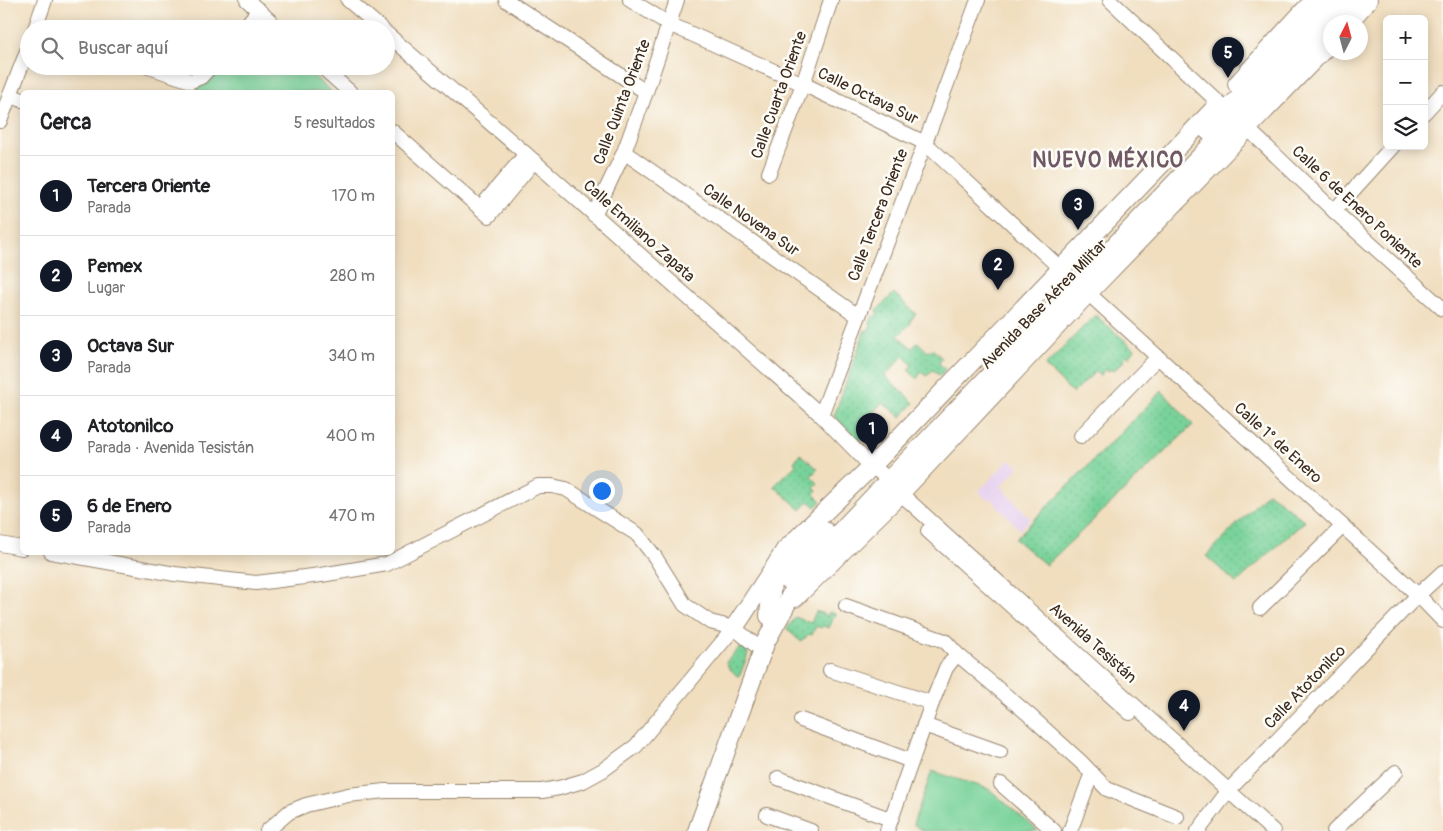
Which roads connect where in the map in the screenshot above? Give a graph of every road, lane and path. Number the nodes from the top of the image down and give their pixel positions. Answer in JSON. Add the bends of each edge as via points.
{"nodes":[{"id":1,"x":46,"y":0,"type":"edge"},
{"id":2,"x":248,"y":0,"type":"edge"},
{"id":3,"x":506,"y":0,"type":"edge"},
{"id":4,"x":630,"y":0,"type":"edge"},
{"id":5,"x":677,"y":0,"type":"edge"},
{"id":6,"x":831,"y":0,"type":"edge"},
{"id":7,"x":978,"y":0,"type":"edge"},
{"id":8,"x":1110,"y":0,"type":"edge"},
{"id":9,"x":1331,"y":0,"type":"edge"},
{"id":10,"x":1349,"y":0,"type":"edge"},
{"id":11,"x":1368,"y":0,"type":"edge"},
{"id":12,"x":352,"y":1,"type":"edge"},
{"id":13,"x":1307,"y":2,"type":"edge"},
{"id":14,"x":259,"y":10,"type":"junction"},
{"id":15,"x":1355,"y":15,"type":"edge"},
{"id":16,"x":40,"y":20,"type":"edge"},
{"id":17,"x":251,"y":20,"type":"edge"},
{"id":18,"x":270,"y":20,"type":"edge"},
{"id":19,"x":372,"y":20,"type":"edge"},
{"id":20,"x":669,"y":24,"type":"junction"},
{"id":21,"x":395,"y":41,"type":"edge"},
{"id":22,"x":1323,"y":50,"type":"edge"},
{"id":23,"x":22,"y":75,"type":"edge"},
{"id":24,"x":173,"y":75,"type":"edge"},
{"id":25,"x":204,"y":75,"type":"edge"},
{"id":26,"x":331,"y":75,"type":"edge"},
{"id":27,"x":803,"y":84,"type":"junction"},
{"id":28,"x":348,"y":90,"type":"edge"},
{"id":29,"x":646,"y":92,"type":"junction"},
{"id":30,"x":1443,"y":92,"type":"edge"},
{"id":31,"x":16,"y":98,"type":"edge"},
{"id":32,"x":1219,"y":103,"type":"junction"},
{"id":33,"x":1428,"y":109,"type":"edge"},
{"id":34,"x":0,"y":121,"type":"edge"},
{"id":35,"x":1248,"y":129,"type":"junction"},
{"id":36,"x":395,"y":134,"type":"edge"},
{"id":37,"x":925,"y":143,"type":"junction"},
{"id":38,"x":1390,"y":150,"type":"edge"},
{"id":39,"x":624,"y":152,"type":"junction"},
{"id":40,"x":530,"y":158,"type":"junction"},
{"id":41,"x":769,"y":173,"type":"dead end"},
{"id":42,"x":1334,"y":211,"type":"junction"},
{"id":43,"x":594,"y":215,"type":"junction"},
{"id":44,"x":1061,"y":269,"type":"junction"},
{"id":45,"x":1088,"y":293,"type":"junction"},
{"id":46,"x":1443,"y":309,"type":"edge"},
{"id":47,"x":858,"y":316,"type":"junction"},
{"id":48,"x":1158,"y":358,"type":"junction"},
{"id":49,"x":821,"y":415,"type":"junction"},
{"id":50,"x":1081,"y":436,"type":"dead end"},
{"id":51,"x":881,"y":479,"type":"junction"},
{"id":52,"x":1343,"y":526,"type":"junction"},
{"id":53,"x":0,"y":544,"type":"edge"},
{"id":54,"x":20,"y":548,"type":"edge"},
{"id":55,"x":68,"y":555,"type":"edge"},
{"id":56,"x":773,"y":570,"type":"junction"},
{"id":57,"x":1443,"y":572,"type":"edge"},
{"id":58,"x":1418,"y":595,"type":"junction"},
{"id":59,"x":846,"y":606,"type":"dead end"},
{"id":60,"x":1260,"y":608,"type":"dead end"},
{"id":61,"x":769,"y":616,"type":"junction"},
{"id":62,"x":1443,"y":621,"type":"edge"},
{"id":63,"x":734,"y":628,"type":"junction"},
{"id":64,"x":765,"y":646,"type":"junction"},
{"id":65,"x":957,"y":654,"type":"junction"},
{"id":66,"x":830,"y":670,"type":"dead end"},
{"id":67,"x":932,"y":703,"type":"junction"},
{"id":68,"x":802,"y":720,"type":"dead end"},
{"id":69,"x":924,"y":725,"type":"junction"},
{"id":70,"x":1000,"y":752,"type":"dead end"},
{"id":71,"x":911,"y":761,"type":"junction"},
{"id":72,"x":1396,"y":772,"type":"dead end"},
{"id":73,"x":1092,"y":774,"type":"junction"},
{"id":74,"x":778,"y":778,"type":"dead end"},
{"id":75,"x":1001,"y":784,"type":"dead end"},
{"id":76,"x":1226,"y":793,"type":"junction"},
{"id":77,"x":766,"y":815,"type":"dead end"},
{"id":78,"x":1177,"y":816,"type":"dead end"},
{"id":79,"x":889,"y":825,"type":"edge"},
{"id":80,"x":700,"y":830,"type":"edge"},
{"id":81,"x":267,"y":831,"type":"edge"},
{"id":82,"x":811,"y":831,"type":"edge"},
{"id":83,"x":1054,"y":831,"type":"edge"},
{"id":84,"x":1070,"y":831,"type":"edge"},
{"id":85,"x":1198,"y":831,"type":"edge"},
{"id":86,"x":1260,"y":831,"type":"edge"},
{"id":87,"x":1273,"y":831,"type":"edge"},
{"id":88,"x":1334,"y":831,"type":"edge"}],
"edges":[{"from":1,"to":16,"type":"street"},
{"from":2,"to":14,"type":"street"},
{"from":3,"to":29,"type":"street"},
{"from":4,"to":20,"type":"street","name":"Calle Octava Sur"},
{"from":5,"to":20,"type":"street","name":"Calle Quinta Oriente"},
{"from":6,"to":27,"type":"street","name":"Calle Cuarta Oriente"},
{"from":7,"to":37,"type":"street","name":"Calle Tercera Oriente"},
{"from":8,"to":32,"type":"street"},
{"from":9,"to":51,"type":"main road","name":"Avenida Base Aérea Militar"},
{"from":10,"to":51,"type":"main road","name":"Avenida Base Aérea Militar","via":[[1241,115]]},
{"from":11,"to":15,"type":"main road"},
{"from":12,"to":19,"type":"street"},
{"from":13,"to":32,"type":"main road","name":"Avenida Base Aérea Militar"},
{"from":14,"to":17,"type":"street"},
{"from":14,"to":18,"type":"street"},
{"from":20,"to":27,"type":"street","name":"Calle Octava Sur"},
{"from":20,"to":29,"type":"street","name":"Calle Quinta Oriente"},
{"from":21,"to":40,"type":"street","name":"Calle Emiliano Zapata"},
{"from":22,"to":35,"type":"main road","name":"Avenida Base Aérea Militar"},
{"from":23,"to":31,"type":"street"},
{"from":24,"to":25,"type":"street","via":[[191,81]]},
{"from":26,"to":28,"type":"street"},
{"from":27,"to":37,"type":"street","name":"Calle Octava Sur"},
{"from":27,"to":41,"type":"street","name":"Calle Cuarta Oriente"},
{"from":29,"to":39,"type":"street","name":"Calle Quinta Oriente"},
{"from":30,"to":33,"type":"street"},
{"from":31,"to":34,"type":"street"},
{"from":32,"to":44,"type":"main road","name":"Avenida Base Aérea Militar"},
{"from":35,"to":42,"type":"street","name":"Calle 6 de Enero Poniente"},
{"from":35,"to":45,"type":"main road","name":"Avenida Base Aérea Militar"},
{"from":36,"to":40,"type":"street","via":[[484,212]]},
{"from":37,"to":44,"type":"street","name":"Calle Octava Sur"},
{"from":37,"to":47,"type":"street","name":"Calle Tercera Oriente"},
{"from":38,"to":42,"type":"street"},
{"from":39,"to":43,"type":"street","name":"Calle Quinta Oriente"},
{"from":39,"to":47,"type":"street","name":"Calle Novena Sur"},
{"from":40,"to":43,"type":"street","name":"Calle Emiliano Zapata"},
{"from":42,"to":46,"type":"street","name":"Calle 6 de Enero Poniente"},
{"from":43,"to":49,"type":"street","name":"Calle Emiliano Zapata"},
{"from":44,"to":51,"type":"main road","name":"Avenida Base Aérea Militar"},
{"from":45,"to":48,"type":"street","name":"Calle 1° de Enero"},
{"from":45,"to":51,"type":"main road","name":"Avenida Base Aérea Militar"},
{"from":47,"to":49,"type":"street","name":"Calle Tercera Oriente"},
{"from":48,"to":50,"type":"street"},
{"from":48,"to":52,"type":"street","name":"Calle 1° de Enero"},
{"from":49,"to":51,"type":"street","name":"Calle Emiliano Zapata"},
{"from":51,"to":56,"type":"main road","name":"Avenida Base Aérea Militar","via":[[785,550]]},
{"from":51,"to":61,"type":"main road","name":"Avenida Base Aérea Militar","via":[[798,557]]},
{"from":51,"to":64,"type":"main road","name":"Avenida Base Aérea Militar","via":[[804,570]]},
{"from":51,"to":76,"type":"street","name":"Avenida Tesistán","via":[[1015,611]]},
{"from":52,"to":58,"type":"street","name":"Calle 1° de Enero"},
{"from":52,"to":60,"type":"street"},
{"from":53,"to":54,"type":"street"},
{"from":55,"to":63,"type":"street","via":[[175,574],[256,583],[321,575],[387,564],[538,486],[552,486],[566,489],[637,534],[685,605],[710,622]]},
{"from":56,"to":61,"type":"main road","name":"Avenida Base Aérea Militar"},
{"from":56,"to":63,"type":"main road"},
{"from":57,"to":58,"type":"street","name":"Calle Atotonilco"},
{"from":58,"to":62,"type":"street","name":"Calle 1° de Enero"},
{"from":58,"to":76,"type":"street","name":"Calle Atotonilco"},
{"from":59,"to":65,"type":"street","via":[[944,641]]},
{"from":61,"to":64,"type":"main road","name":"Avenida Base Aérea Militar"},
{"from":63,"to":64,"type":"street"},
{"from":63,"to":81,"type":"street","via":[[636,746],[582,781],[542,791],[385,791],[348,795],[289,812]]},
{"from":64,"to":80,"type":"main road","name":"Avenida Base Aérea Militar"},
{"from":65,"to":67,"type":"street","via":[[946,668]]},
{"from":65,"to":73,"type":"street"},
{"from":66,"to":67,"type":"street"},
{"from":67,"to":69,"type":"street"},
{"from":68,"to":71,"type":"street"},
{"from":69,"to":70,"type":"street"},
{"from":69,"to":71,"type":"street"},
{"from":71,"to":79,"type":"street"},
{"from":72,"to":88,"type":"street"},
{"from":73,"to":78,"type":"street","via":[[1107,789]]},
{"from":73,"to":84,"type":"street"},
{"from":74,"to":79,"type":"street"},
{"from":75,"to":83,"type":"street"},
{"from":76,"to":85,"type":"street","name":"Calle Atotonilco"},
{"from":76,"to":86,"type":"street","name":"Avenida Tesistán"},
{"from":76,"to":87,"type":"street","name":"Avenida Tesistán"},
{"from":77,"to":82,"type":"street"}]}
